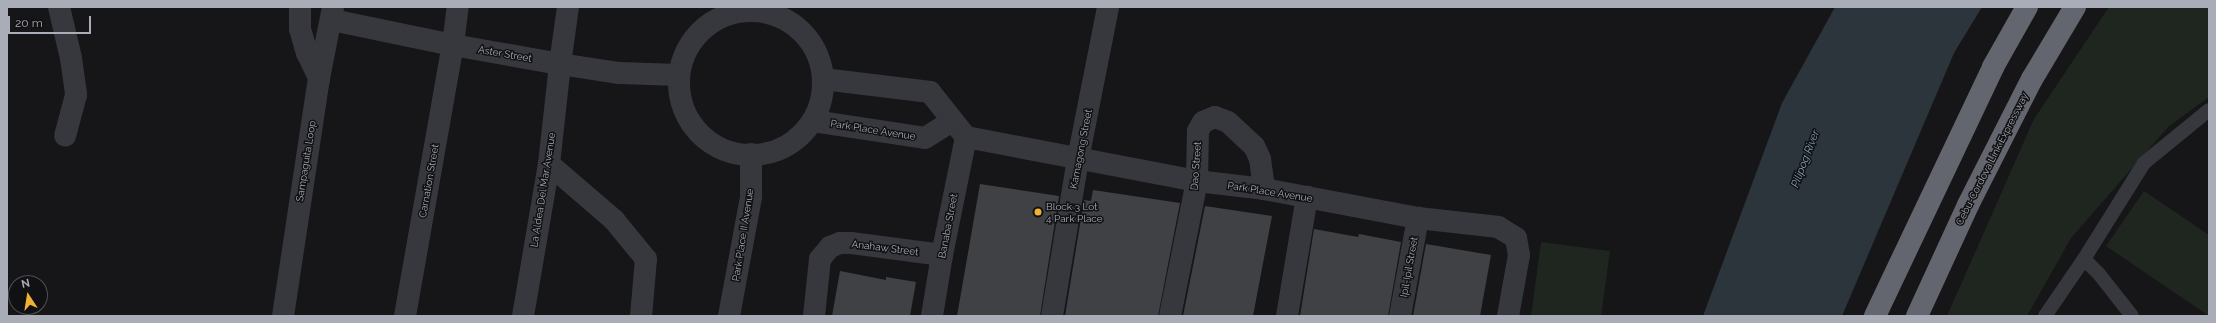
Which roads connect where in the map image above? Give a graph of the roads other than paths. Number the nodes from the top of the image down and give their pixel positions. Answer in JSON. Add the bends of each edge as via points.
{"nodes":[{"id":1,"x":59,"y":7,"type":"edge"},
{"id":2,"x":300,"y":7,"type":"edge"},
{"id":3,"x":458,"y":7,"type":"edge"},
{"id":4,"x":568,"y":7,"type":"edge"},
{"id":5,"x":1108,"y":7,"type":"edge"},
{"id":6,"x":2026,"y":7,"type":"edge"},
{"id":7,"x":2075,"y":7,"type":"edge"},
{"id":8,"x":747,"y":9,"type":"edge"},
{"id":9,"x":333,"y":14,"type":"edge"},
{"id":10,"x":453,"y":45,"type":"junction"},
{"id":11,"x":560,"y":64,"type":"junction"},
{"id":12,"x":679,"y":75,"type":"junction"},
{"id":13,"x":319,"y":78,"type":"junction"},
{"id":14,"x":823,"y":79,"type":"junction"},
{"id":15,"x":2209,"y":110,"type":"edge"},
{"id":16,"x":813,"y":121,"type":"junction"},
{"id":17,"x":959,"y":129,"type":"junction"},
{"id":18,"x":65,"y":136,"type":"dead end"},
{"id":19,"x":751,"y":154,"type":"junction"},
{"id":20,"x":1078,"y":159,"type":"junction"},
{"id":21,"x":549,"y":164,"type":"junction"},
{"id":22,"x":1197,"y":181,"type":"junction"},
{"id":23,"x":1264,"y":190,"type":"junction"},
{"id":24,"x":1307,"y":197,"type":"junction"},
{"id":25,"x":1418,"y":218,"type":"junction"},
{"id":26,"x":942,"y":254,"type":"junction"},
{"id":27,"x":2084,"y":259,"type":"junction"},
{"id":28,"x":283,"y":316,"type":"edge"},
{"id":29,"x":404,"y":316,"type":"edge"},
{"id":30,"x":523,"y":316,"type":"edge"},
{"id":31,"x":641,"y":316,"type":"edge"},
{"id":32,"x":729,"y":316,"type":"edge"},
{"id":33,"x":814,"y":316,"type":"edge"},
{"id":34,"x":932,"y":316,"type":"edge"},
{"id":35,"x":1052,"y":316,"type":"edge"},
{"id":36,"x":1170,"y":316,"type":"edge"},
{"id":37,"x":1287,"y":316,"type":"edge"},
{"id":38,"x":1400,"y":316,"type":"edge"},
{"id":39,"x":1508,"y":316,"type":"edge"},
{"id":40,"x":1875,"y":316,"type":"edge"},
{"id":41,"x":1917,"y":316,"type":"edge"},
{"id":42,"x":2045,"y":316,"type":"edge"},
{"id":43,"x":2132,"y":316,"type":"edge"}],
"edges":[{"from":1,"to":18,"type":"street","via":[[71,58],[76,95]]},
{"from":2,"to":13,"type":"street","via":[[300,29],[307,53]]},
{"from":3,"to":10,"type":"street","name":"Carnation Street"},
{"from":4,"to":11,"type":"street"},
{"from":5,"to":20,"type":"street","name":"Kamagong Street"},
{"from":6,"to":40,"type":"highway","via":[[1993,67]]},
{"from":7,"to":41,"type":"highway","name":"Cebu-Cordova Link Expressway","via":[[2032,79],[1968,205]]},
{"from":8,"to":12,"type":"street","via":[[724,16],[704,27],[688,46]]},
{"from":8,"to":14,"type":"street","via":[[769,12],[790,22],[807,37],[819,56]]},
{"from":9,"to":10,"type":"street","name":"Aster Street"},
{"from":9,"to":13,"type":"street","name":"Sampaguita Loop"},
{"from":10,"to":11,"type":"street","name":"Aster Street"},
{"from":10,"to":29,"type":"street","name":"Carnation Street"},
{"from":11,"to":12,"type":"street","name":"Aster Street","via":[[619,72]]},
{"from":11,"to":21,"type":"street","name":"La Aldea Del Mar Avenue"},
{"from":12,"to":19,"type":"street","via":[[678,91],[683,109],[692,126],[705,139],[722,149],[739,154]]},
{"from":13,"to":28,"type":"street","name":"Sampaguita Loop"},
{"from":14,"to":16,"type":"street","via":[[822,101]]},
{"from":14,"to":17,"type":"street","via":[[930,92]]},
{"from":15,"to":27,"type":"lane","via":[[2144,163]]},
{"from":16,"to":17,"type":"street","name":"Park Place Avenue","via":[[925,138]]},
{"from":16,"to":19,"type":"street","via":[[799,137],[781,148],[761,155]]},
{"from":17,"to":20,"type":"street","name":"Park Place Avenue"},
{"from":17,"to":26,"type":"street","name":"Banaba Street"},
{"from":19,"to":32,"type":"street","name":"Park Place II Avenue","via":[[751,197]]},
{"from":20,"to":22,"type":"street","name":"Park Place Avenue"},
{"from":20,"to":35,"type":"street","name":"Kamagong Street"},
{"from":21,"to":30,"type":"street","name":"La Aldea Del Mar Avenue"},
{"from":21,"to":31,"type":"street","via":[[614,220],[646,259]]},
{"from":22,"to":23,"type":"street","name":"Park Place Avenue"},
{"from":22,"to":23,"type":"street","name":"Dao Street","via":[[1198,131],[1204,122],[1215,117],[1228,122],[1254,146],[1260,159]]},
{"from":22,"to":36,"type":"street","name":"Dao Street"},
{"from":23,"to":24,"type":"street","name":"Park Place Avenue"},
{"from":24,"to":25,"type":"street","name":"Park Place Avenue"},
{"from":24,"to":37,"type":"street"},
{"from":25,"to":38,"type":"street","name":"Ipil-Ipil Street"},
{"from":25,"to":39,"type":"street","name":"Park Place Avenue","via":[[1498,227],[1516,238],[1519,255]]},
{"from":26,"to":33,"type":"street","name":"Anahaw Street","via":[[851,243],[830,246],[820,259]]},
{"from":26,"to":34,"type":"street","name":"Banaba Street"},
{"from":27,"to":42,"type":"lane"},
{"from":27,"to":43,"type":"lane"}]}
